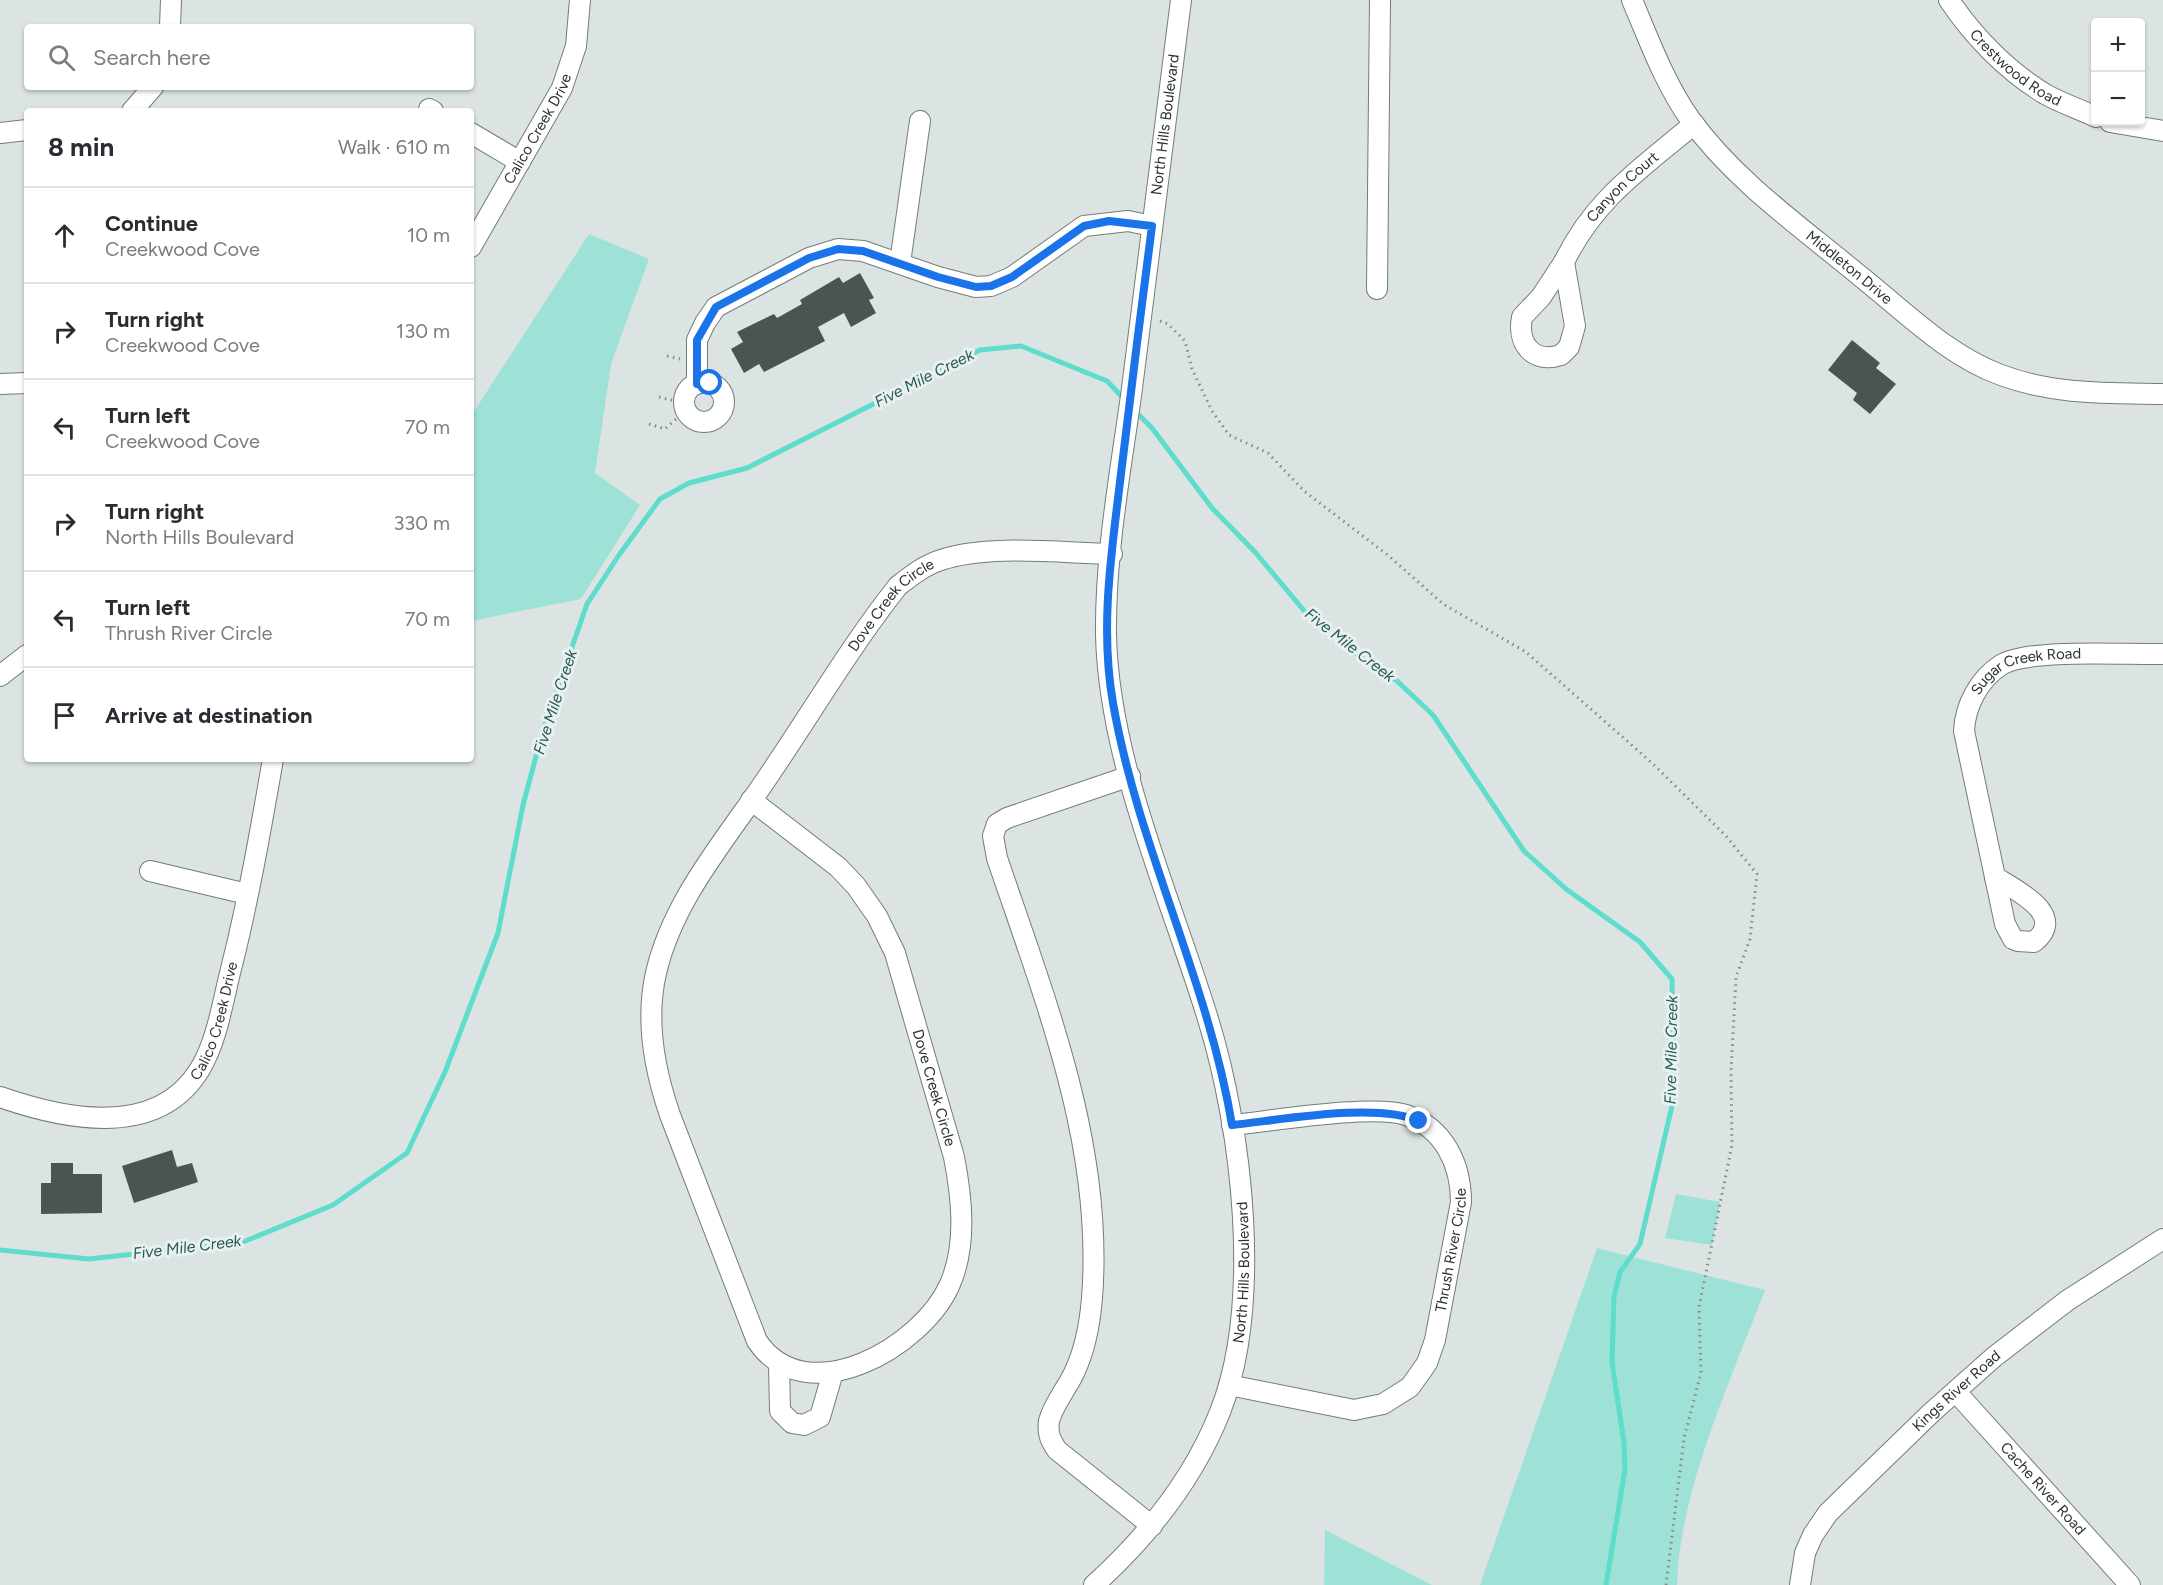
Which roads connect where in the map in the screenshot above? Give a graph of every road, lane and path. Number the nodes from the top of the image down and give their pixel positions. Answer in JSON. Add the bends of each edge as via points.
{"nodes":[{"id":1,"x":171,"y":0,"type":"edge"},
{"id":2,"x":580,"y":0,"type":"edge"},
{"id":3,"x":1181,"y":0,"type":"edge"},
{"id":4,"x":1380,"y":0,"type":"edge"},
{"id":5,"x":1632,"y":0,"type":"edge"},
{"id":6,"x":1949,"y":0,"type":"edge"},
{"id":7,"x":170,"y":24,"type":"edge"},
{"id":8,"x":151,"y":90,"type":"edge"},
{"id":9,"x":138,"y":108,"type":"edge"},
{"id":10,"x":2091,"y":115,"type":"edge"},
{"id":11,"x":920,"y":121,"type":"dead end"},
{"id":12,"x":1694,"y":124,"type":"junction"},
{"id":13,"x":2134,"y":126,"type":"edge"},
{"id":14,"x":24,"y":130,"type":"edge"},
{"id":15,"x":2163,"y":131,"type":"edge"},
{"id":16,"x":0,"y":133,"type":"edge"},
{"id":17,"x":474,"y":135,"type":"edge"},
{"id":18,"x":520,"y":162,"type":"junction"},
{"id":19,"x":1152,"y":226,"type":"junction"},
{"id":20,"x":474,"y":242,"type":"edge"},
{"id":21,"x":1564,"y":262,"type":"dead end"},
{"id":22,"x":900,"y":263,"type":"junction"},
{"id":23,"x":1377,"y":289,"type":"dead end"},
{"id":24,"x":1141,"y":316,"type":"junction"},
{"id":25,"x":24,"y":383,"type":"edge"},
{"id":26,"x":0,"y":384,"type":"edge"},
{"id":27,"x":697,"y":384,"type":"junction"},
{"id":28,"x":2163,"y":394,"type":"edge"},
{"id":29,"x":659,"y":397,"type":"dead end"},
{"id":30,"x":684,"y":407,"type":"junction"},
{"id":31,"x":650,"y":424,"type":"dead end"},
{"id":32,"x":1112,"y":554,"type":"junction"},
{"id":33,"x":2163,"y":654,"type":"edge"},
{"id":34,"x":24,"y":657,"type":"edge"},
{"id":35,"x":0,"y":676,"type":"edge"},
{"id":36,"x":272,"y":762,"type":"edge"},
{"id":37,"x":1130,"y":776,"type":"junction"},
{"id":38,"x":751,"y":800,"type":"junction"},
{"id":39,"x":150,"y":871,"type":"dead end"},
{"id":40,"x":1995,"y":877,"type":"dead end"},
{"id":41,"x":248,"y":894,"type":"junction"},
{"id":42,"x":0,"y":1097,"type":"edge"},
{"id":43,"x":1232,"y":1125,"type":"junction"},
{"id":44,"x":2163,"y":1239,"type":"edge"},
{"id":45,"x":779,"y":1364,"type":"junction"},
{"id":46,"x":833,"y":1372,"type":"junction"},
{"id":47,"x":1229,"y":1385,"type":"junction"},
{"id":48,"x":1956,"y":1392,"type":"junction"},
{"id":49,"x":1152,"y":1526,"type":"junction"},
{"id":50,"x":1094,"y":1585,"type":"edge"},
{"id":51,"x":1666,"y":1585,"type":"edge"},
{"id":52,"x":1800,"y":1585,"type":"edge"},
{"id":53,"x":2130,"y":1585,"type":"edge"}],
"edges":[{"from":1,"to":7,"type":"street"},
{"from":2,"to":18,"type":"street","name":"Calico Creek Drive","via":[[576,46],[569,70]]},
{"from":3,"to":19,"type":"street","name":"North Hills Boulevard"},
{"from":4,"to":23,"type":"street"},
{"from":5,"to":12,"type":"street","name":"Middleton Drive","via":[[1656,56]]},
{"from":6,"to":10,"type":"street","name":"Crestwood Road","via":[[2006,65],[2047,95]]},
{"from":8,"to":9,"type":"street"},
{"from":11,"to":22,"type":"street"},
{"from":12,"to":21,"type":"street","name":"Canyon Court","via":[[1606,198],[1589,218]]},
{"from":12,"to":28,"type":"street","name":"Middleton Drive","via":[[1758,192],[1961,355],[2000,375],[2048,389]]},
{"from":13,"to":15,"type":"street"},
{"from":14,"to":16,"type":"street"},
{"from":17,"to":18,"type":"street"},
{"from":18,"to":20,"type":"street","name":"Calico Creek Drive"},
{"from":19,"to":22,"type":"street","via":[[1109,221],[1084,226],[1012,277],[991,286],[961,284]]},
{"from":19,"to":24,"type":"street","name":"North Hills Boulevard"},
{"from":22,"to":27,"type":"street","via":[[863,251],[838,249],[809,258],[731,297],[716,307],[697,340]]},
{"from":24,"to":32,"type":"street","name":"North Hills Boulevard"},
{"from":24,"to":51,"type":"path","via":[[1168,324],[1185,341],[1192,369],[1212,411],[1229,435],[1268,453],[1304,491],[1389,556],[1443,604],[1526,652],[1660,771],[1726,836],[1757,874],[1750,939],[1736,977],[1732,1145],[1699,1307],[1701,1373],[1684,1438]]},
{"from":25,"to":26,"type":"street"},
{"from":27,"to":30,"type":"street","via":[[687,391]]},
{"from":27,"to":30,"type":"street","via":[[716,386],[723,397],[722,410],[714,420],[701,423],[689,417]]},
{"from":29,"to":30,"type":"path"},
{"from":30,"to":31,"type":"path","via":[[665,429]]},
{"from":32,"to":37,"type":"street","name":"North Hills Boulevard","via":[[1106,638],[1113,700]]},
{"from":32,"to":38,"type":"street","name":"Dove Creek Circle","via":[[976,552],[939,560],[918,570],[884,604]]},
{"from":33,"to":40,"type":"street","name":"Sugar Creek Road","via":[[2016,659],[2000,666],[1977,689],[1965,714],[1964,731]]},
{"from":34,"to":35,"type":"street"},
{"from":36,"to":41,"type":"street","name":"Calico Creek Drive"},
{"from":37,"to":43,"type":"street","name":"North Hills Boulevard","via":[[1209,1020]]},
{"from":37,"to":49,"type":"street","via":[[1007,818],[997,824],[993,836],[1069,1078],[1082,1131],[1090,1191],[1092,1298],[1087,1330],[1074,1374],[1051,1416],[1048,1434],[1057,1450]]},
{"from":38,"to":45,"type":"street","name":"Dove Creek Circle","via":[[688,893],[669,930],[656,974],[651,1027],[658,1080],[716,1234],[757,1341]]},
{"from":38,"to":46,"type":"street","name":"Dove Creek Circle","via":[[838,867],[877,916],[895,953],[954,1157],[960,1191],[962,1219],[957,1261],[949,1288],[933,1313],[892,1348]]},
{"from":39,"to":41,"type":"street"},
{"from":41,"to":42,"type":"street","name":"Calico Creek Drive","via":[[209,1048],[200,1069],[184,1089],[166,1102],[119,1118],[65,1116]]},
{"from":43,"to":47,"type":"street","name":"North Hills Boulevard","via":[[1239,1165],[1243,1263],[1236,1351]]},
{"from":43,"to":47,"type":"street","name":"Thrush River Circle","via":[[1363,1112],[1406,1115],[1429,1127],[1445,1143],[1457,1164],[1461,1202],[1435,1340],[1427,1363],[1410,1387],[1383,1404],[1354,1410]]},
{"from":44,"to":48,"type":"street","name":"Kings River Road","via":[[2068,1300]]},
{"from":45,"to":46,"type":"street","name":"Dove Creek Circle","via":[[801,1372]]},
{"from":45,"to":46,"type":"street","via":[[780,1411],[792,1423],[804,1425],[823,1412]]},
{"from":47,"to":49,"type":"street","name":"North Hills Boulevard","via":[[1196,1462]]},
{"from":48,"to":52,"type":"street","name":"Kings River Road","via":[[1828,1513],[1805,1553]]},
{"from":48,"to":53,"type":"street","name":"Cache River Road"},
{"from":49,"to":50,"type":"street","name":"North Hills Boulevard"}]}
